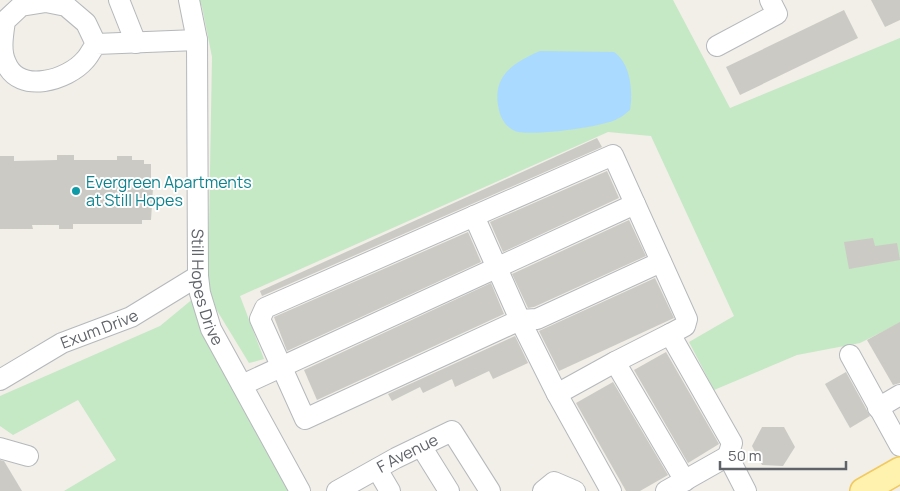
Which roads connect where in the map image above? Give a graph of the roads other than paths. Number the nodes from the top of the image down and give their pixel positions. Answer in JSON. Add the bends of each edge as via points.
{"nodes":[{"id":1,"x":119,"y":0,"type":"edge"},
{"id":2,"x":189,"y":0,"type":"edge"},
{"id":3,"x":770,"y":0,"type":"edge"},
{"id":4,"x":197,"y":40,"type":"junction"},
{"id":5,"x":136,"y":43,"type":"junction"},
{"id":6,"x":96,"y":44,"type":"junction"},
{"id":7,"x":717,"y":46,"type":"dead end"},
{"id":8,"x":635,"y":204,"type":"junction"},
{"id":9,"x":474,"y":216,"type":"junction"},
{"id":10,"x":661,"y":262,"type":"junction"},
{"id":11,"x":499,"y":267,"type":"junction"},
{"id":12,"x":198,"y":276,"type":"junction"},
{"id":13,"x":520,"y":320,"type":"junction"},
{"id":14,"x":670,"y":334,"type":"junction"},
{"id":15,"x":850,"y":355,"type":"dead end"},
{"id":16,"x":615,"y":362,"type":"junction"},
{"id":17,"x":282,"y":367,"type":"junction"},
{"id":18,"x":0,"y":380,"type":"edge"},
{"id":19,"x":242,"y":385,"type":"junction"},
{"id":20,"x":557,"y":394,"type":"junction"},
{"id":21,"x":900,"y":395,"type":"edge"},
{"id":22,"x":878,"y":408,"type":"junction"},
{"id":23,"x":421,"y":446,"type":"junction"},
{"id":24,"x":900,"y":446,"type":"edge"},
{"id":25,"x":0,"y":448,"type":"edge"},
{"id":26,"x":28,"y":456,"type":"dead end"},
{"id":27,"x":728,"y":456,"type":"junction"},
{"id":28,"x":377,"y":469,"type":"junction"},
{"id":29,"x":900,"y":470,"type":"edge"},
{"id":30,"x":685,"y":481,"type":"junction"},
{"id":31,"x":347,"y":489,"type":"edge"},
{"id":32,"x":300,"y":491,"type":"edge"},
{"id":33,"x":390,"y":491,"type":"edge"},
{"id":34,"x":449,"y":491,"type":"edge"},
{"id":35,"x":490,"y":491,"type":"edge"},
{"id":36,"x":543,"y":491,"type":"edge"},
{"id":37,"x":575,"y":491,"type":"edge"},
{"id":38,"x":611,"y":491,"type":"edge"},
{"id":39,"x":666,"y":491,"type":"edge"},
{"id":40,"x":746,"y":491,"type":"edge"},
{"id":41,"x":863,"y":491,"type":"edge"}],
"edges":[{"from":1,"to":5,"type":"street"},
{"from":2,"to":4,"type":"street","name":"Still Hopes Drive"},
{"from":3,"to":7,"type":"street","via":[[777,14]]},
{"from":4,"to":5,"type":"street"},
{"from":4,"to":12,"type":"street","name":"Still Hopes Drive"},
{"from":5,"to":6,"type":"street"},
{"from":6,"to":6,"type":"street","via":[[86,23],[66,6],[46,2],[22,6],[5,22],[2,43],[6,64],[20,79],[38,82],[61,78],[84,61]]},
{"from":8,"to":9,"type":"street","via":[[613,155]]},
{"from":8,"to":10,"type":"street"},
{"from":8,"to":11,"type":"street"},
{"from":9,"to":11,"type":"street"},
{"from":9,"to":17,"type":"street","via":[[265,308],[260,319]]},
{"from":10,"to":13,"type":"street","via":[[537,319]]},
{"from":10,"to":14,"type":"street","via":[[687,318],[685,326]]},
{"from":11,"to":13,"type":"street"},
{"from":11,"to":17,"type":"street"},
{"from":12,"to":18,"type":"street","name":"Exum Drive","via":[[131,317],[62,343]]},
{"from":12,"to":19,"type":"street","name":"Still Hopes Drive","via":[[211,330]]},
{"from":13,"to":17,"type":"street","via":[[305,419]]},
{"from":13,"to":20,"type":"street"},
{"from":14,"to":16,"type":"street"},
{"from":14,"to":27,"type":"street","via":[[732,443]]},
{"from":15,"to":22,"type":"street"},
{"from":16,"to":20,"type":"street"},
{"from":16,"to":30,"type":"street"},
{"from":17,"to":19,"type":"street"},
{"from":19,"to":32,"type":"street","name":"Still Hopes Drive"},
{"from":20,"to":38,"type":"street"},
{"from":21,"to":22,"type":"street"},
{"from":22,"to":24,"type":"street"},
{"from":23,"to":28,"type":"street","name":"F Avenue"},
{"from":23,"to":34,"type":"street"},
{"from":23,"to":35,"type":"street","name":"F Avenue","via":[[452,431]]},
{"from":25,"to":26,"type":"street"},
{"from":27,"to":30,"type":"street"},
{"from":27,"to":40,"type":"street"},
{"from":28,"to":31,"type":"street","name":"F Avenue"},
{"from":28,"to":33,"type":"street"},
{"from":29,"to":41,"type":"main road"},
{"from":30,"to":39,"type":"street"},
{"from":36,"to":37,"type":"street","via":[[554,482]]}]}
